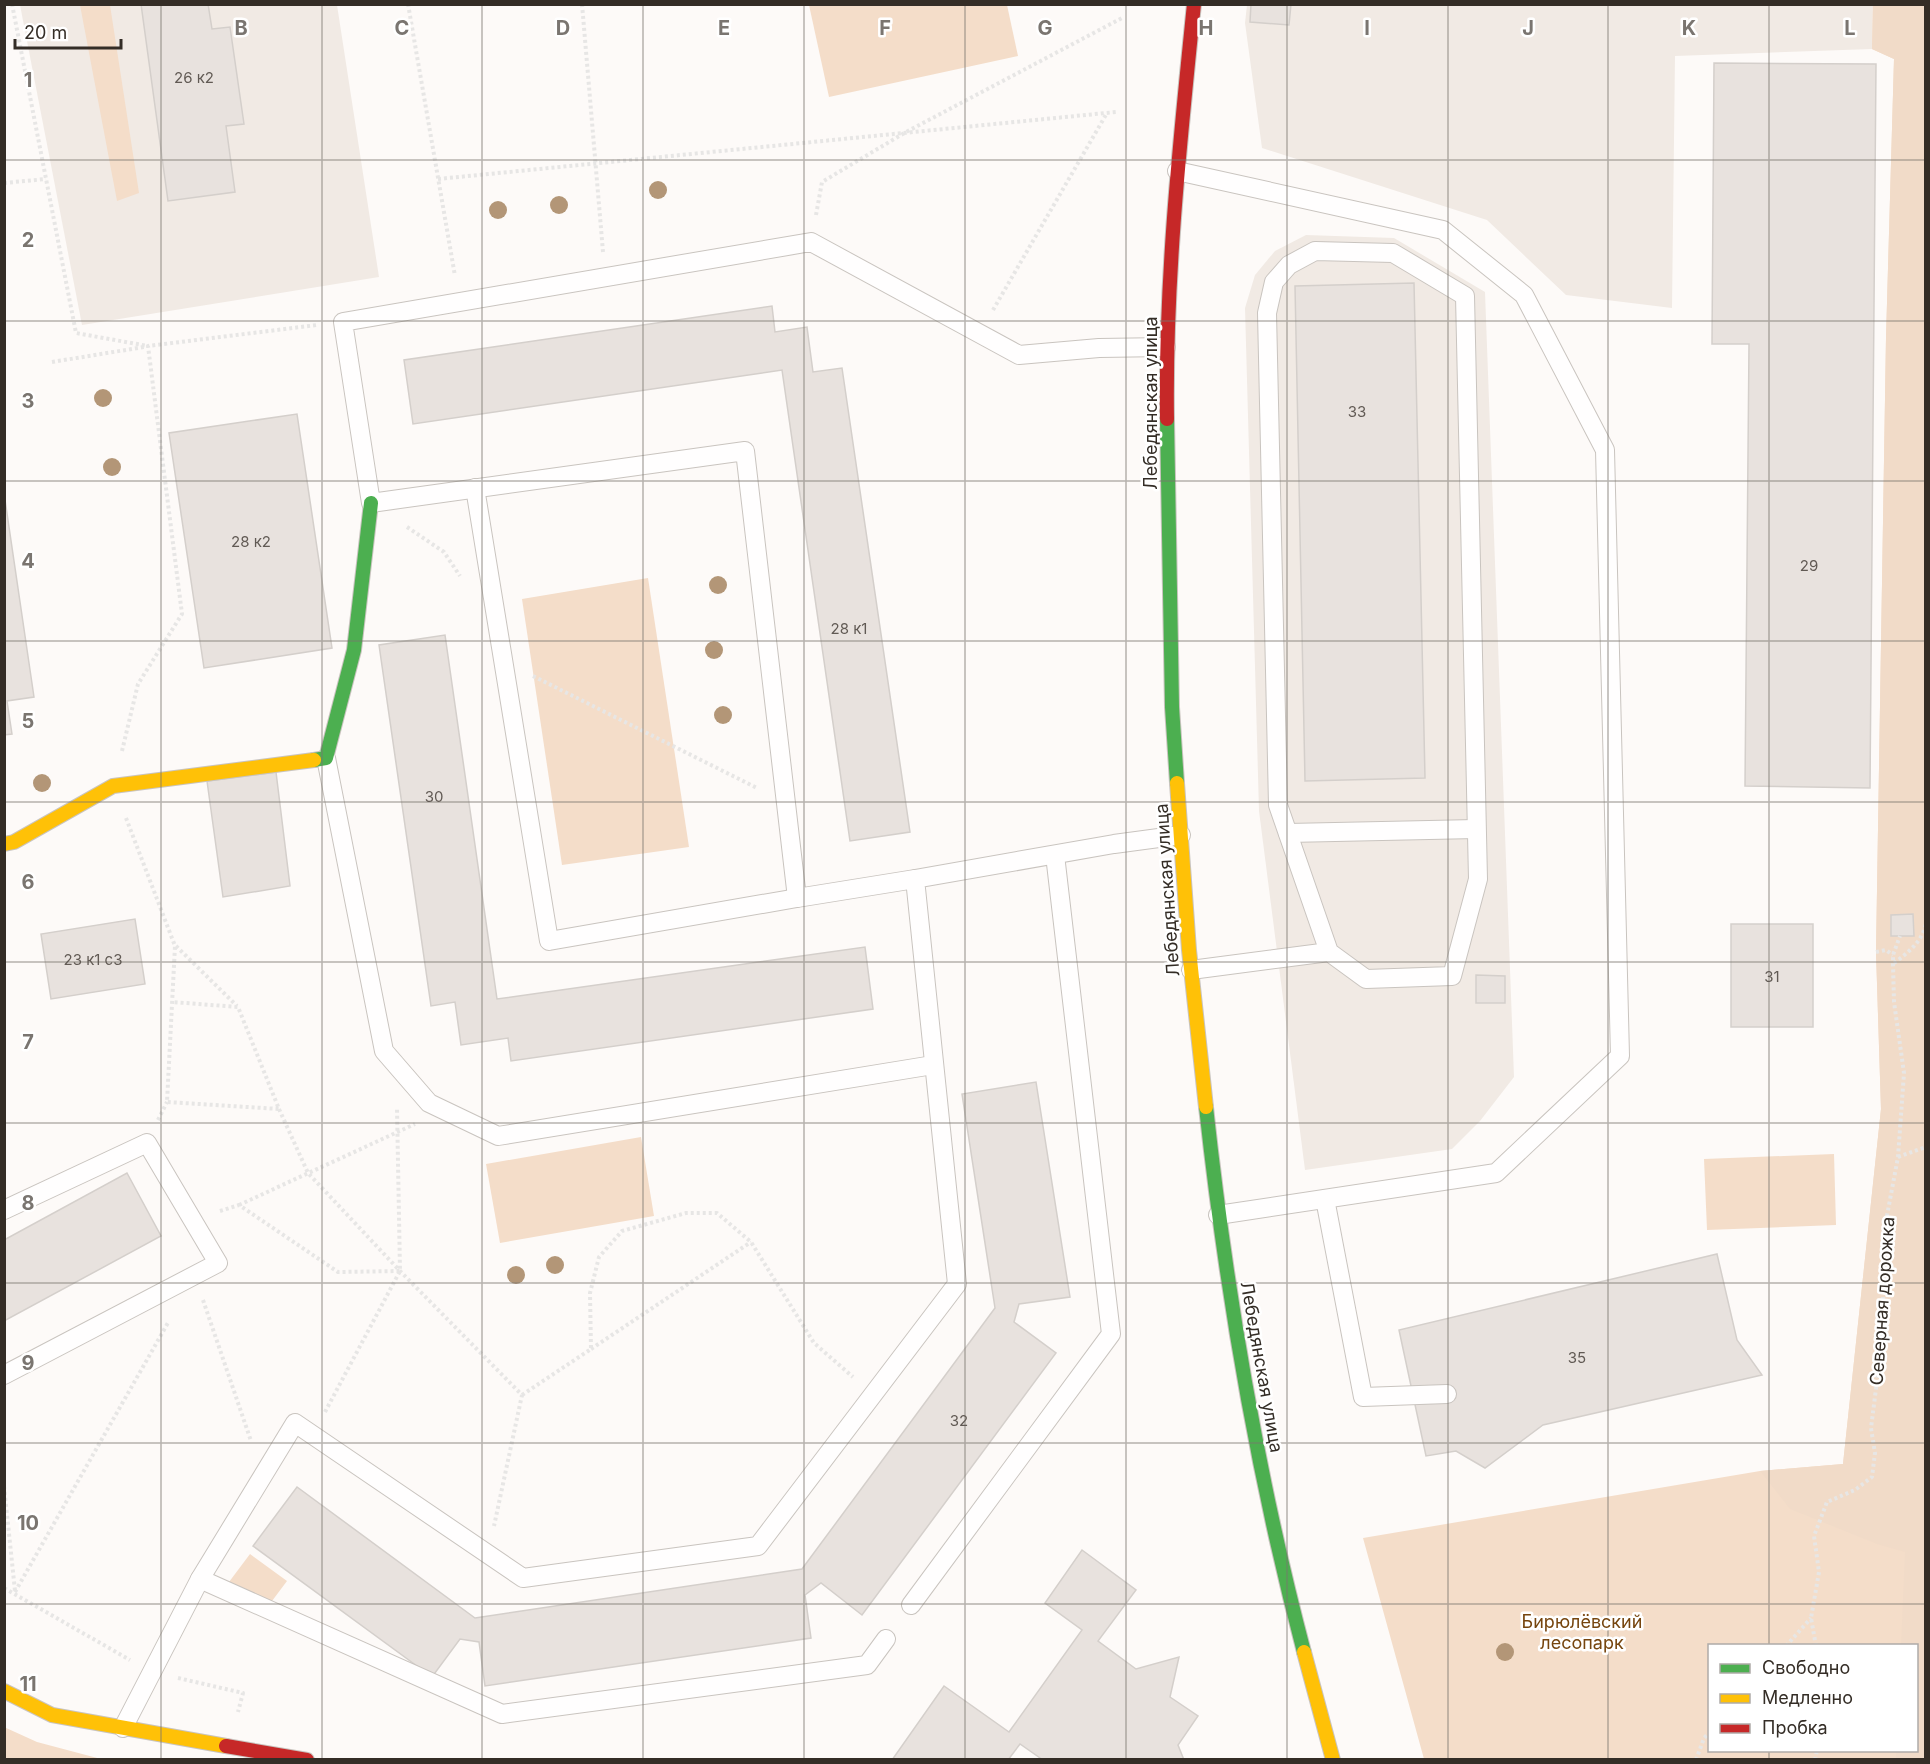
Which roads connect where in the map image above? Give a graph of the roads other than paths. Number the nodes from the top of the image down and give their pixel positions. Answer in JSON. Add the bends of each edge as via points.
{"nodes":[{"id":1,"x":1194,"y":4,"type":"edge"},
{"id":2,"x":1177,"y":171,"type":"junction"},
{"id":3,"x":1166,"y":346,"type":"junction"},
{"id":4,"x":475,"y":489,"type":"junction"},
{"id":5,"x":372,"y":503,"type":"junction"},
{"id":6,"x":326,"y":758,"type":"junction"},
{"id":7,"x":1476,"y":829,"type":"junction"},
{"id":8,"x":1288,"y":833,"type":"junction"},
{"id":9,"x":1181,"y":835,"type":"junction"},
{"id":10,"x":4,"y":844,"type":"edge"},
{"id":11,"x":1055,"y":855,"type":"junction"},
{"id":12,"x":915,"y":879,"type":"junction"},
{"id":13,"x":797,"y":897,"type":"junction"},
{"id":14,"x":1329,"y":952,"type":"junction"},
{"id":15,"x":1191,"y":970,"type":"junction"},
{"id":16,"x":933,"y":1065,"type":"junction"},
{"id":17,"x":1325,"y":1198,"type":"junction"},
{"id":18,"x":4,"y":1210,"type":"edge"},
{"id":19,"x":1218,"y":1215,"type":"junction"},
{"id":20,"x":4,"y":1375,"type":"edge"},
{"id":21,"x":1447,"y":1394,"type":"dead end"},
{"id":22,"x":200,"y":1579,"type":"junction"},
{"id":23,"x":911,"y":1605,"type":"dead end"},
{"id":24,"x":886,"y":1639,"type":"dead end"},
{"id":25,"x":4,"y":1691,"type":"edge"},
{"id":26,"x":123,"y":1728,"type":"junction"},
{"id":27,"x":307,"y":1760,"type":"edge"},
{"id":28,"x":1334,"y":1760,"type":"edge"}],
"edges":[{"from":1,"to":2,"type":"street","name":"Лебедянская улица"},
{"from":2,"to":3,"type":"street","name":"Лебедянская улица"},
{"from":2,"to":17,"type":"lane","via":[[1443,230],[1524,294],[1605,450],[1620,1056],[1496,1173]]},
{"from":3,"to":5,"type":"lane","via":[[1019,355],[811,242],[343,321]]},
{"from":3,"to":9,"type":"street","name":"Лебедянская улица","via":[[1172,706]]},
{"from":4,"to":5,"type":"lane"},
{"from":4,"to":13,"type":"lane","via":[[549,941]]},
{"from":4,"to":13,"type":"lane","via":[[745,451]]},
{"from":5,"to":6,"type":"street","via":[[354,650]]},
{"from":6,"to":10,"type":"street","via":[[113,786]]},
{"from":6,"to":16,"type":"lane","via":[[384,1051],[429,1103],[498,1136]]},
{"from":7,"to":8,"type":"lane"},
{"from":7,"to":8,"type":"lane","via":[[1465,296],[1393,253],[1315,251],[1289,265],[1274,282],[1267,313],[1278,805]]},
{"from":7,"to":14,"type":"lane","via":[[1478,879],[1452,976],[1366,980]]},
{"from":8,"to":14,"type":"lane"},
{"from":9,"to":11,"type":"lane"},
{"from":9,"to":15,"type":"street","name":"Лебедянская улица"},
{"from":11,"to":12,"type":"lane"},
{"from":11,"to":23,"type":"lane","via":[[1111,1334]]},
{"from":12,"to":13,"type":"lane"},
{"from":12,"to":16,"type":"lane"},
{"from":14,"to":15,"type":"lane"},
{"from":15,"to":19,"type":"street","name":"Лебедянская улица"},
{"from":16,"to":22,"type":"lane","via":[[957,1284],[758,1546],[523,1578],[296,1423]]},
{"from":17,"to":19,"type":"lane"},
{"from":17,"to":21,"type":"lane","via":[[1363,1398]]},
{"from":18,"to":20,"type":"lane","via":[[147,1143],[218,1263]]},
{"from":19,"to":28,"type":"street","name":"Лебедянская улица","via":[[1243,1372],[1288,1591]]},
{"from":22,"to":24,"type":"lane","via":[[502,1714],[867,1665]]},
{"from":22,"to":26,"type":"lane"},
{"from":25,"to":26,"type":"street","via":[[52,1715]]},
{"from":26,"to":27,"type":"street"}]}
